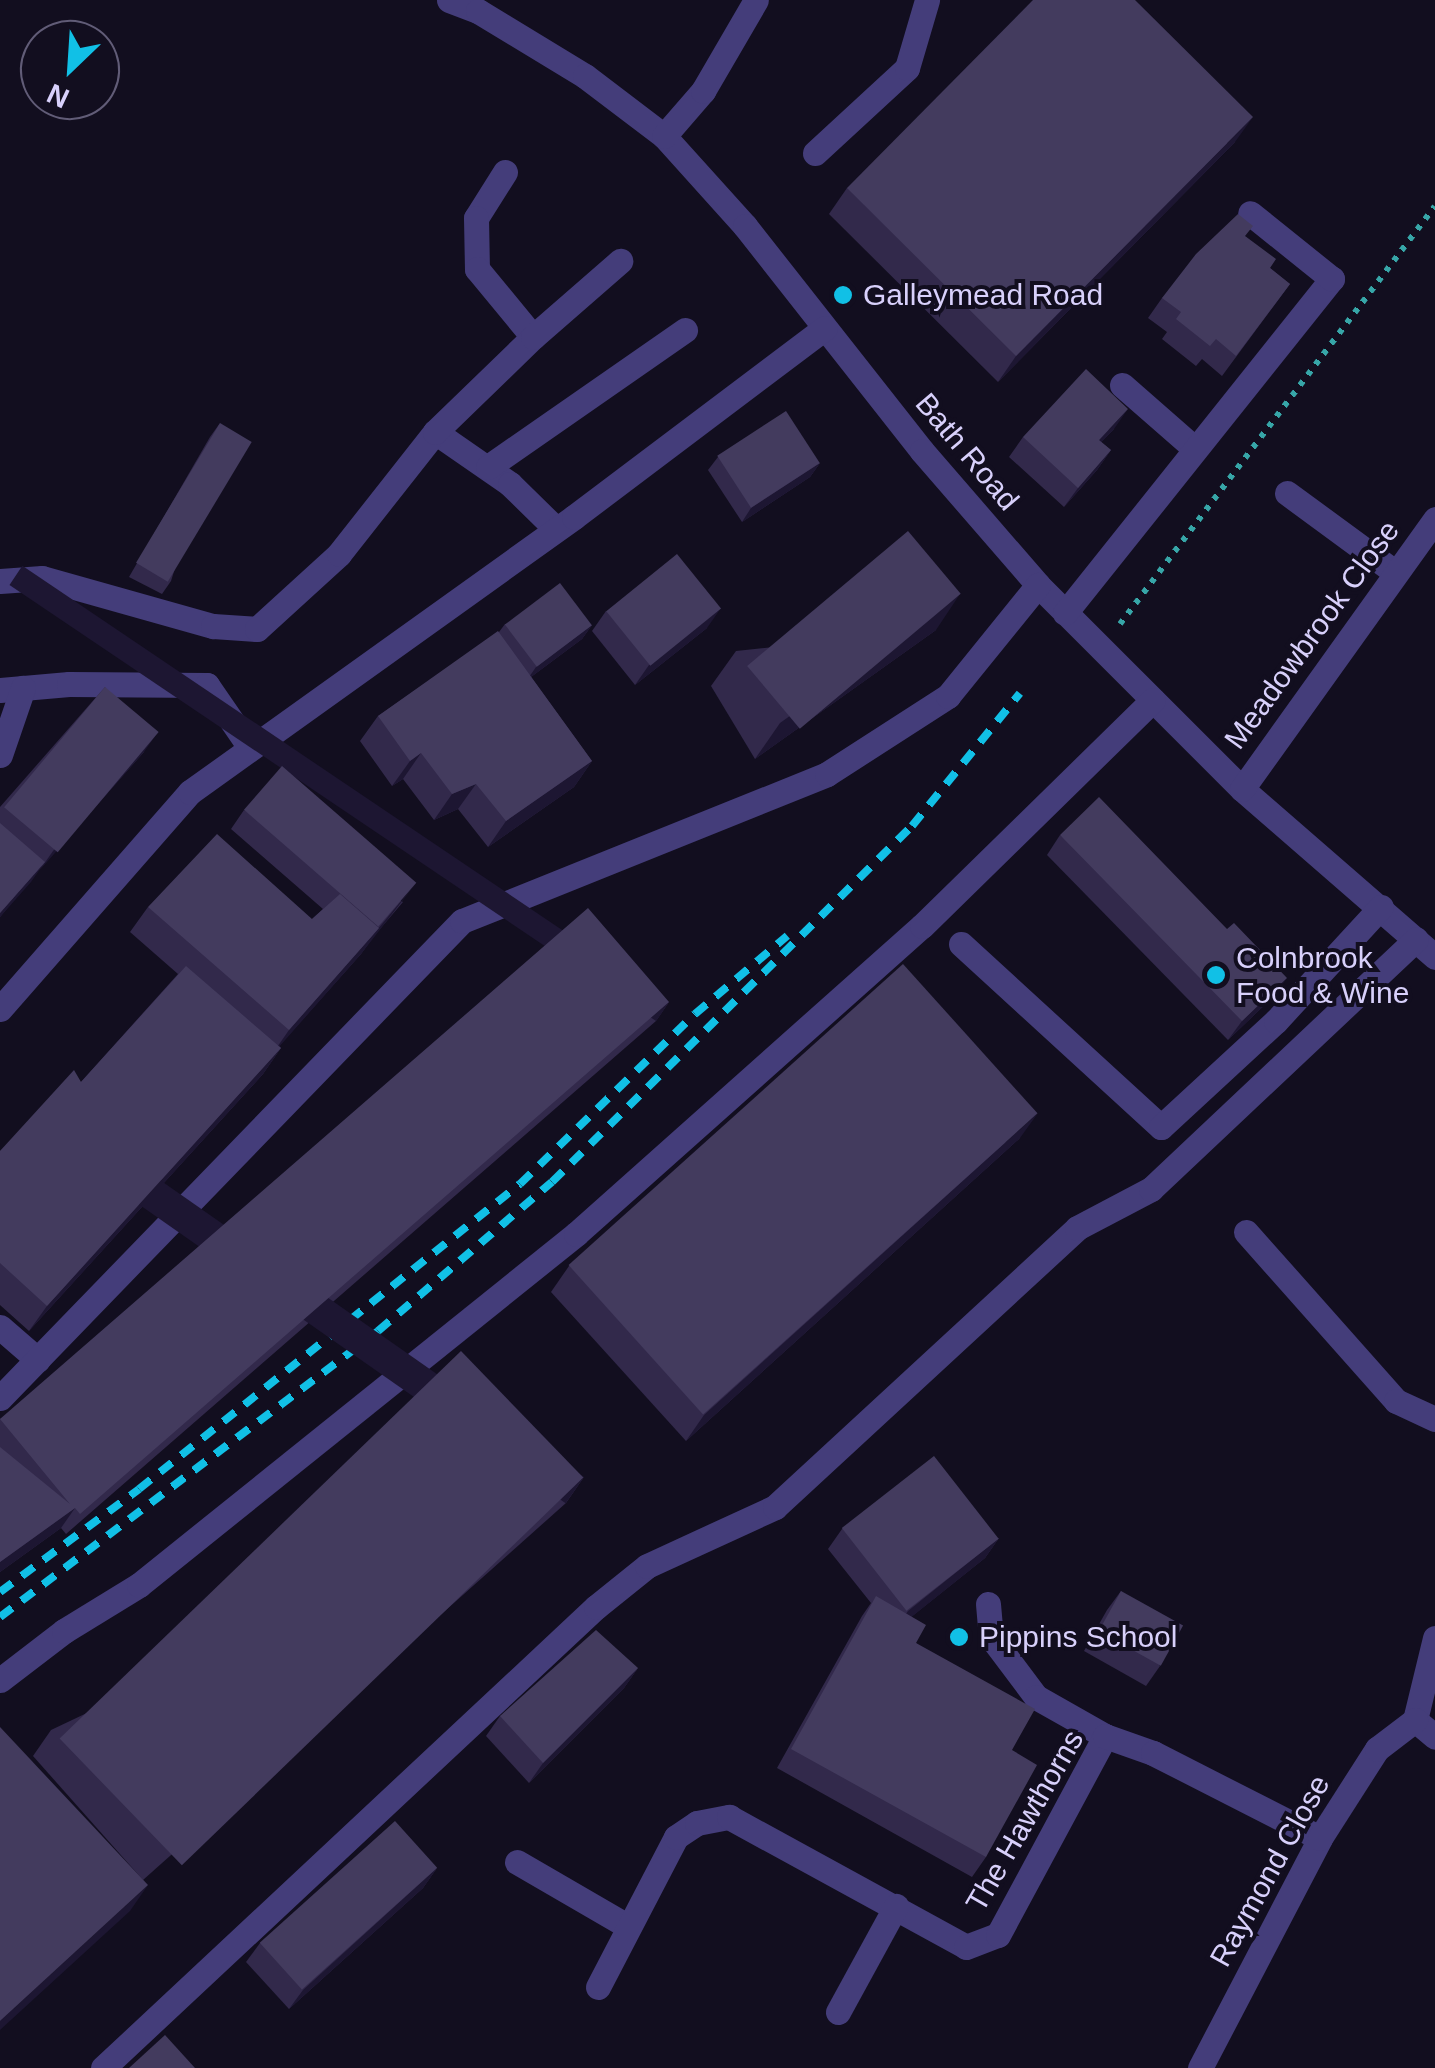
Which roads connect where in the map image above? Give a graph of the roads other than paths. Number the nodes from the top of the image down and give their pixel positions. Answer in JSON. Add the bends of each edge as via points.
{"nodes":[{"id":1,"x":449,"y":0,"type":"edge"},
{"id":2,"x":756,"y":0,"type":"edge"},
{"id":3,"x":927,"y":0,"type":"edge"},
{"id":4,"x":664,"y":136,"type":"junction"},
{"id":5,"x":815,"y":154,"type":"dead end"},
{"id":6,"x":505,"y":172,"type":"dead end"},
{"id":7,"x":1250,"y":213,"type":"dead end"},
{"id":8,"x":620,"y":261,"type":"dead end"},
{"id":9,"x":825,"y":328,"type":"junction"},
{"id":10,"x":685,"y":330,"type":"dead end"},
{"id":11,"x":533,"y":337,"type":"junction"},
{"id":12,"x":1122,"y":385,"type":"dead end"},
{"id":13,"x":435,"y":432,"type":"junction"},
{"id":14,"x":1195,"y":449,"type":"junction"},
{"id":15,"x":488,"y":467,"type":"junction"},
{"id":16,"x":1287,"y":493,"type":"dead end"},
{"id":17,"x":1435,"y":519,"type":"edge"},
{"id":18,"x":556,"y":530,"type":"junction"},
{"id":19,"x":1396,"y":573,"type":"junction"},
{"id":20,"x":0,"y":580,"type":"edge"},
{"id":21,"x":1038,"y":585,"type":"junction"},
{"id":22,"x":1065,"y":612,"type":"junction"},
{"id":23,"x":12,"y":689,"type":"edge"},
{"id":24,"x":1153,"y":700,"type":"junction"},
{"id":25,"x":249,"y":746,"type":"junction"},
{"id":26,"x":0,"y":755,"type":"edge"},
{"id":27,"x":1242,"y":789,"type":"junction"},
{"id":28,"x":1381,"y":907,"type":"junction"},
{"id":29,"x":961,"y":944,"type":"dead end"},
{"id":30,"x":1426,"y":948,"type":"edge"},
{"id":31,"x":0,"y":1009,"type":"edge"},
{"id":32,"x":1246,"y":1232,"type":"dead end"},
{"id":33,"x":0,"y":1327,"type":"edge"},
{"id":34,"x":38,"y":1360,"type":"junction"},
{"id":35,"x":0,"y":1398,"type":"edge"},
{"id":36,"x":1435,"y":1419,"type":"edge"},
{"id":37,"x":988,"y":1604,"type":"dead end"},
{"id":38,"x":1435,"y":1638,"type":"edge"},
{"id":39,"x":0,"y":1680,"type":"edge"},
{"id":40,"x":1415,"y":1720,"type":"junction"},
{"id":41,"x":1105,"y":1736,"type":"junction"},
{"id":42,"x":1435,"y":1737,"type":"edge"},
{"id":43,"x":1320,"y":1838,"type":"junction"},
{"id":44,"x":517,"y":1862,"type":"dead end"},
{"id":45,"x":896,"y":1906,"type":"junction"},
{"id":46,"x":628,"y":1928,"type":"junction"},
{"id":47,"x":598,"y":1987,"type":"dead end"},
{"id":48,"x":838,"y":2012,"type":"dead end"},
{"id":49,"x":103,"y":2068,"type":"edge"},
{"id":50,"x":1200,"y":2068,"type":"edge"}],
"edges":[{"from":1,"to":4,"type":"street","name":"Bath Road","via":[[585,76]]},
{"from":2,"to":4,"type":"street","via":[[703,91]]},
{"from":3,"to":5,"type":"street","via":[[907,68]]},
{"from":4,"to":9,"type":"street","name":"Bath Road"},
{"from":6,"to":11,"type":"street","via":[[476,218],[478,269]]},
{"from":7,"to":14,"type":"street","via":[[1332,279]]},
{"from":8,"to":11,"type":"street"},
{"from":9,"to":18,"type":"street"},
{"from":9,"to":21,"type":"street","name":"Bath Road"},
{"from":10,"to":15,"type":"street"},
{"from":11,"to":13,"type":"street"},
{"from":12,"to":14,"type":"street"},
{"from":13,"to":15,"type":"street"},
{"from":13,"to":20,"type":"street","via":[[340,554],[257,629],[212,626],[42,578]]},
{"from":14,"to":22,"type":"street"},
{"from":15,"to":18,"type":"street"},
{"from":16,"to":19,"type":"street"},
{"from":17,"to":19,"type":"street","name":"Meadowbrook Close"},
{"from":18,"to":25,"type":"street"},
{"from":19,"to":27,"type":"street","name":"Meadowbrook Close"},
{"from":21,"to":22,"type":"street","name":"Bath Road"},
{"from":21,"to":34,"type":"street","via":[[948,696],[827,774],[462,921]]},
{"from":22,"to":24,"type":"street","name":"Bath Road"},
{"from":23,"to":25,"type":"street","via":[[207,684]]},
{"from":23,"to":26,"type":"street"},
{"from":24,"to":27,"type":"street","name":"Bath Road"},
{"from":24,"to":39,"type":"street","via":[[922,926],[576,1234],[139,1585]]},
{"from":25,"to":31,"type":"street","via":[[190,792]]},
{"from":27,"to":28,"type":"street","name":"Bath Road"},
{"from":28,"to":29,"type":"street","via":[[1276,1020],[1161,1127]]},
{"from":28,"to":30,"type":"street","name":"Bath Road"},
{"from":30,"to":49,"type":"street","via":[[1151,1189],[1077,1228],[776,1507],[647,1566],[596,1607]]},
{"from":32,"to":36,"type":"street","via":[[1396,1400]]},
{"from":33,"to":34,"type":"street"},
{"from":34,"to":35,"type":"street"},
{"from":37,"to":41,"type":"street","via":[[991,1637],[1036,1698]]},
{"from":38,"to":40,"type":"street"},
{"from":40,"to":42,"type":"street"},
{"from":40,"to":43,"type":"street","name":"Raymond Close","via":[[1377,1749]]},
{"from":41,"to":43,"type":"street","name":"The Hawthorns","via":[[1153,1753]]},
{"from":41,"to":45,"type":"street","name":"The Hawthorns","via":[[998,1935],[966,1947]]},
{"from":43,"to":50,"type":"street","name":"Raymond Close"},
{"from":44,"to":46,"type":"street"},
{"from":45,"to":46,"type":"street","name":"The Hawthorns","via":[[729,1817],[696,1822],[676,1837]]},
{"from":45,"to":48,"type":"street"},
{"from":46,"to":47,"type":"street","name":"The Hawthorns"}]}
